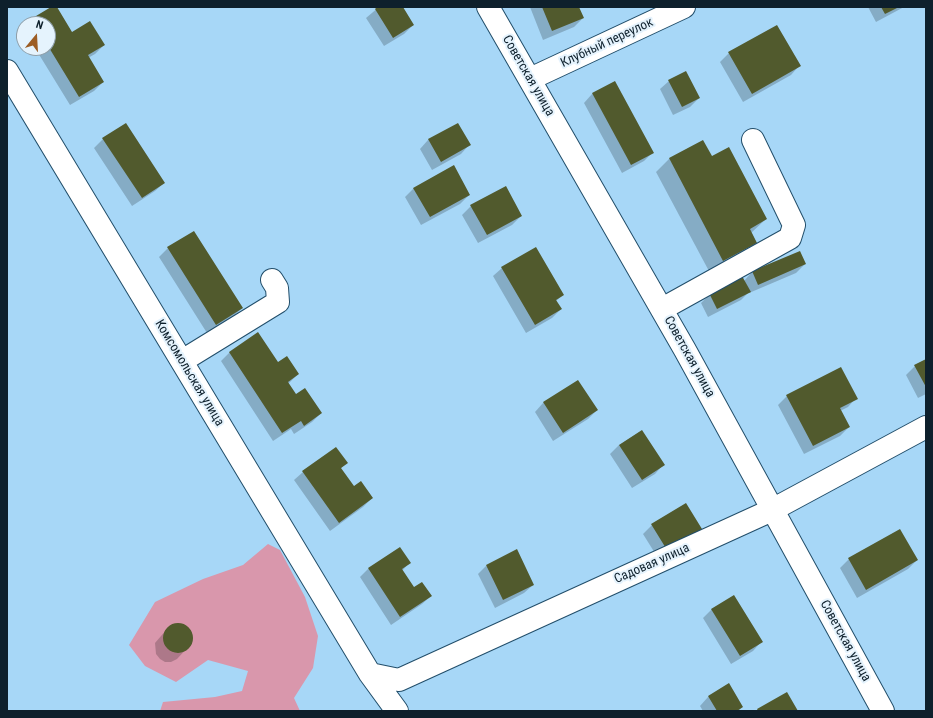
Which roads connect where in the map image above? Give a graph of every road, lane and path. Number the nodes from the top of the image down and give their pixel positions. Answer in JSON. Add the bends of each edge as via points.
{"nodes":[{"id":1,"x":488,"y":7,"type":"edge"},
{"id":2,"x":684,"y":7,"type":"edge"},
{"id":3,"x":7,"y":71,"type":"edge"},
{"id":4,"x":530,"y":79,"type":"junction"},
{"id":5,"x":752,"y":140,"type":"dead end"},
{"id":6,"x":272,"y":280,"type":"dead end"},
{"id":7,"x":662,"y":309,"type":"junction"},
{"id":8,"x":182,"y":361,"type":"junction"},
{"id":9,"x":926,"y":427,"type":"edge"},
{"id":10,"x":772,"y":510,"type":"junction"},
{"id":11,"x":370,"y":674,"type":"junction"},
{"id":12,"x":397,"y":711,"type":"edge"},
{"id":13,"x":884,"y":711,"type":"edge"}],
"edges":[{"from":1,"to":4,"type":"street","name":"Советская улица"},
{"from":2,"to":4,"type":"street","name":"Клубный переулок"},
{"from":3,"to":8,"type":"street","name":"Комсомольская улица"},
{"from":4,"to":7,"type":"street","name":"Советская улица"},
{"from":5,"to":7,"type":"street","via":[[794,225],[790,238]]},
{"from":6,"to":8,"type":"street","via":[[277,288],[278,302]]},
{"from":7,"to":10,"type":"street","name":"Советская улица"},
{"from":8,"to":11,"type":"street","name":"Комсомольская улица"},
{"from":9,"to":10,"type":"street","name":"Садовая улица"},
{"from":10,"to":11,"type":"street","name":"Садовая улица","via":[[399,680]]},
{"from":10,"to":13,"type":"street","name":"Советская улица"},
{"from":11,"to":12,"type":"street","name":"Комсомольская улица"}]}
